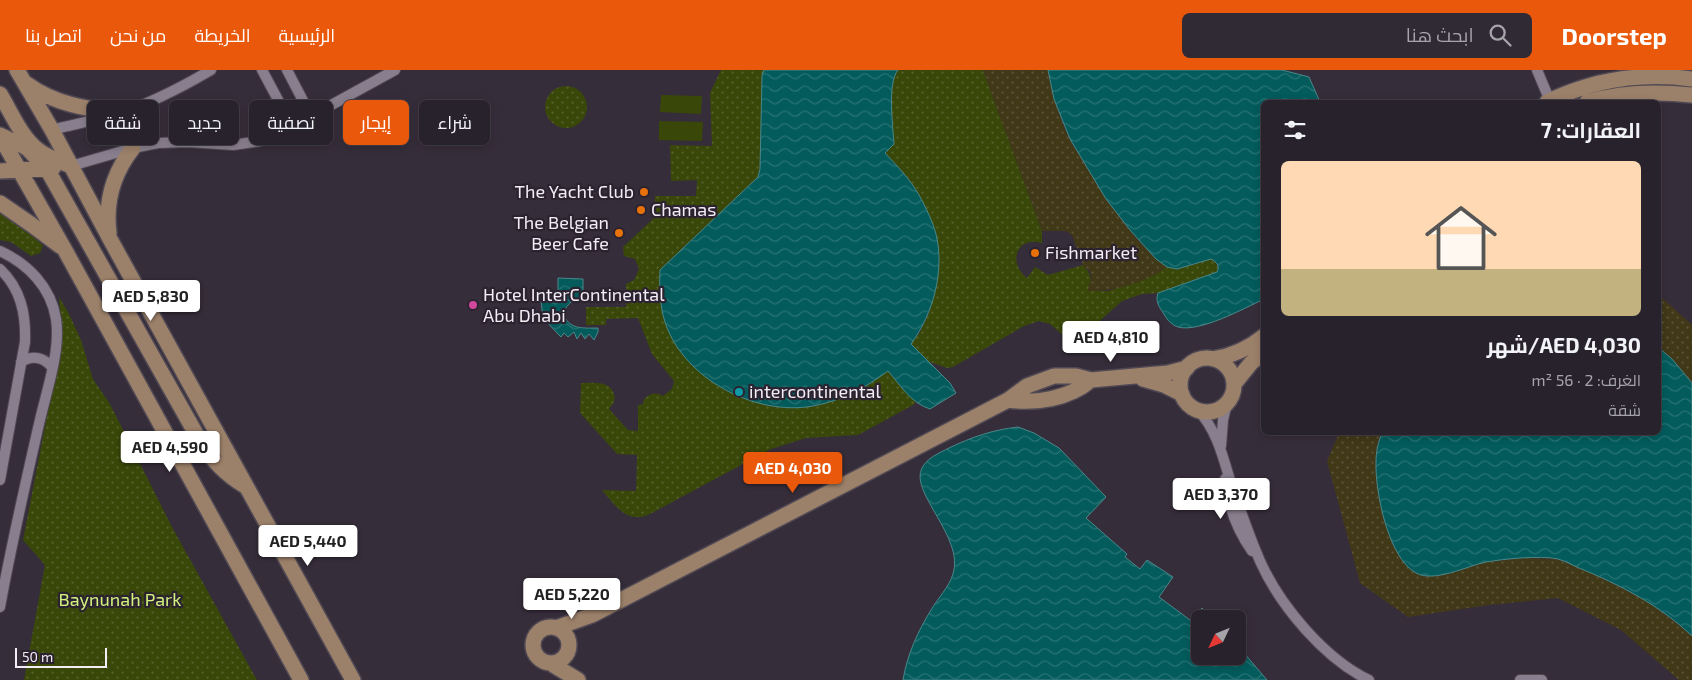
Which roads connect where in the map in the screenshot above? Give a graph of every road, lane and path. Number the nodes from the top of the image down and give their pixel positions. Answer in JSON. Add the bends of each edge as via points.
{"nodes":[{"id":1,"x":211,"y":70,"type":"edge"},
{"id":2,"x":262,"y":70,"type":"edge"},
{"id":3,"x":286,"y":70,"type":"edge"},
{"id":4,"x":396,"y":70,"type":"edge"},
{"id":5,"x":1537,"y":70,"type":"edge"},
{"id":6,"x":1686,"y":75,"type":"edge"},
{"id":7,"x":21,"y":76,"type":"edge"},
{"id":8,"x":0,"y":94,"type":"edge"},
{"id":9,"x":1692,"y":95,"type":"edge"},
{"id":10,"x":152,"y":100,"type":"edge"},
{"id":11,"x":278,"y":100,"type":"edge"},
{"id":12,"x":302,"y":100,"type":"edge"},
{"id":13,"x":1547,"y":100,"type":"edge"},
{"id":14,"x":1553,"y":100,"type":"edge"},
{"id":15,"x":1595,"y":100,"type":"edge"},
{"id":16,"x":333,"y":104,"type":"edge"},
{"id":17,"x":87,"y":107,"type":"edge"},
{"id":18,"x":87,"y":121,"type":"edge"},
{"id":19,"x":52,"y":130,"type":"junction"},
{"id":20,"x":23,"y":133,"type":"junction"},
{"id":21,"x":0,"y":135,"type":"edge"},
{"id":22,"x":249,"y":143,"type":"edge"},
{"id":23,"x":133,"y":148,"type":"junction"},
{"id":24,"x":37,"y":153,"type":"junction"},
{"id":25,"x":11,"y":162,"type":"edge"},
{"id":26,"x":71,"y":166,"type":"junction"},
{"id":27,"x":47,"y":169,"type":"junction"},
{"id":28,"x":0,"y":171,"type":"edge"},
{"id":29,"x":0,"y":203,"type":"edge"},
{"id":30,"x":110,"y":239,"type":"junction"},
{"id":31,"x":0,"y":251,"type":"edge"},
{"id":32,"x":66,"y":252,"type":"junction"},
{"id":33,"x":0,"y":269,"type":"edge"},
{"id":34,"x":1261,"y":338,"type":"edge"},
{"id":35,"x":1261,"y":355,"type":"edge"},
{"id":36,"x":1212,"y":359,"type":"junction"},
{"id":37,"x":21,"y":362,"type":"junction"},
{"id":38,"x":52,"y":367,"type":"junction"},
{"id":39,"x":1187,"y":368,"type":"junction"},
{"id":40,"x":1134,"y":376,"type":"junction"},
{"id":41,"x":1234,"y":384,"type":"junction"},
{"id":42,"x":1182,"y":394,"type":"junction"},
{"id":43,"x":1227,"y":403,"type":"junction"},
{"id":44,"x":1198,"y":410,"type":"junction"},
{"id":45,"x":1220,"y":447,"type":"junction"},
{"id":46,"x":0,"y":480,"type":"edge"},
{"id":47,"x":246,"y":486,"type":"junction"},
{"id":48,"x":0,"y":607,"type":"edge"},
{"id":49,"x":592,"y":615,"type":"junction"},
{"id":50,"x":556,"y":628,"type":"junction"},
{"id":51,"x":568,"y":649,"type":"junction"},
{"id":52,"x":550,"y":663,"type":"junction"},
{"id":53,"x":301,"y":680,"type":"edge"},
{"id":54,"x":353,"y":680,"type":"edge"},
{"id":55,"x":579,"y":680,"type":"edge"},
{"id":56,"x":1369,"y":680,"type":"edge"},
{"id":57,"x":1520,"y":680,"type":"edge"},
{"id":58,"x":1542,"y":680,"type":"edge"}],
"edges":[{"from":1,"to":10,"type":"street"},
{"from":2,"to":11,"type":"street"},
{"from":3,"to":12,"type":"street"},
{"from":4,"to":16,"type":"street"},
{"from":5,"to":13,"type":"street"},
{"from":6,"to":14,"type":"main road","via":[[1614,80],[1581,88]]},
{"from":7,"to":17,"type":"main road","via":[[50,98]]},
{"from":7,"to":19,"type":"main road"},
{"from":8,"to":20,"type":"main road"},
{"from":9,"to":15,"type":"main road","via":[[1640,92]]},
{"from":18,"to":19,"type":"street"},
{"from":19,"to":20,"type":"main road"},
{"from":19,"to":24,"type":"main road","via":[[48,142]]},
{"from":19,"to":26,"type":"main road"},
{"from":20,"to":21,"type":"main road"},
{"from":20,"to":24,"type":"main road"},
{"from":21,"to":24,"type":"main road"},
{"from":21,"to":25,"type":"main road"},
{"from":22,"to":23,"type":"street","via":[[220,146],[170,142]]},
{"from":23,"to":26,"type":"street"},
{"from":23,"to":30,"type":"main road","via":[[120,167],[111,193],[108,208]]},
{"from":24,"to":25,"type":"main road"},
{"from":24,"to":26,"type":"main road"},
{"from":24,"to":27,"type":"main road"},
{"from":25,"to":27,"type":"main road"},
{"from":25,"to":28,"type":"main road"},
{"from":25,"to":32,"type":"main road"},
{"from":26,"to":27,"type":"main road"},
{"from":26,"to":30,"type":"main road"},
{"from":27,"to":47,"type":"main road","via":[[204,447],[220,468]]},
{"from":29,"to":32,"type":"main road"},
{"from":30,"to":47,"type":"main road"},
{"from":31,"to":38,"type":"street","via":[[31,271],[50,298],[57,329]]},
{"from":32,"to":53,"type":"main road"},
{"from":33,"to":37,"type":"street","via":[[16,290],[23,308],[25,331]]},
{"from":34,"to":36,"type":"main road","via":[[1235,354]]},
{"from":35,"to":41,"type":"main road"},
{"from":36,"to":39,"type":"main road","via":[[1199,360]]},
{"from":36,"to":41,"type":"main road","via":[[1225,366]]},
{"from":37,"to":38,"type":"street","via":[[38,357]]},
{"from":37,"to":46,"type":"street"},
{"from":38,"to":48,"type":"street"},
{"from":39,"to":40,"type":"main road"},
{"from":39,"to":42,"type":"main road","via":[[1181,380]]},
{"from":40,"to":42,"type":"main road"},
{"from":40,"to":49,"type":"main road","via":[[1089,382],[1008,400]]},
{"from":41,"to":43,"type":"main road"},
{"from":42,"to":44,"type":"main road","via":[[1189,406]]},
{"from":43,"to":44,"type":"main road","via":[[1216,411]]},
{"from":43,"to":45,"type":"street"},
{"from":44,"to":45,"type":"street"},
{"from":45,"to":56,"type":"street","via":[[1231,511],[1244,538],[1312,636],[1346,667]]},
{"from":47,"to":54,"type":"main road"},
{"from":49,"to":50,"type":"main road"},
{"from":49,"to":51,"type":"main road"},
{"from":50,"to":51,"type":"main road","via":[[566,635]]},
{"from":50,"to":52,"type":"main road","via":[[544,628],[533,641],[539,658]]},
{"from":51,"to":52,"type":"main road","via":[[560,660]]},
{"from":51,"to":55,"type":"main road"},
{"from":52,"to":55,"type":"main road"},
{"from":57,"to":58,"type":"street"}]}
